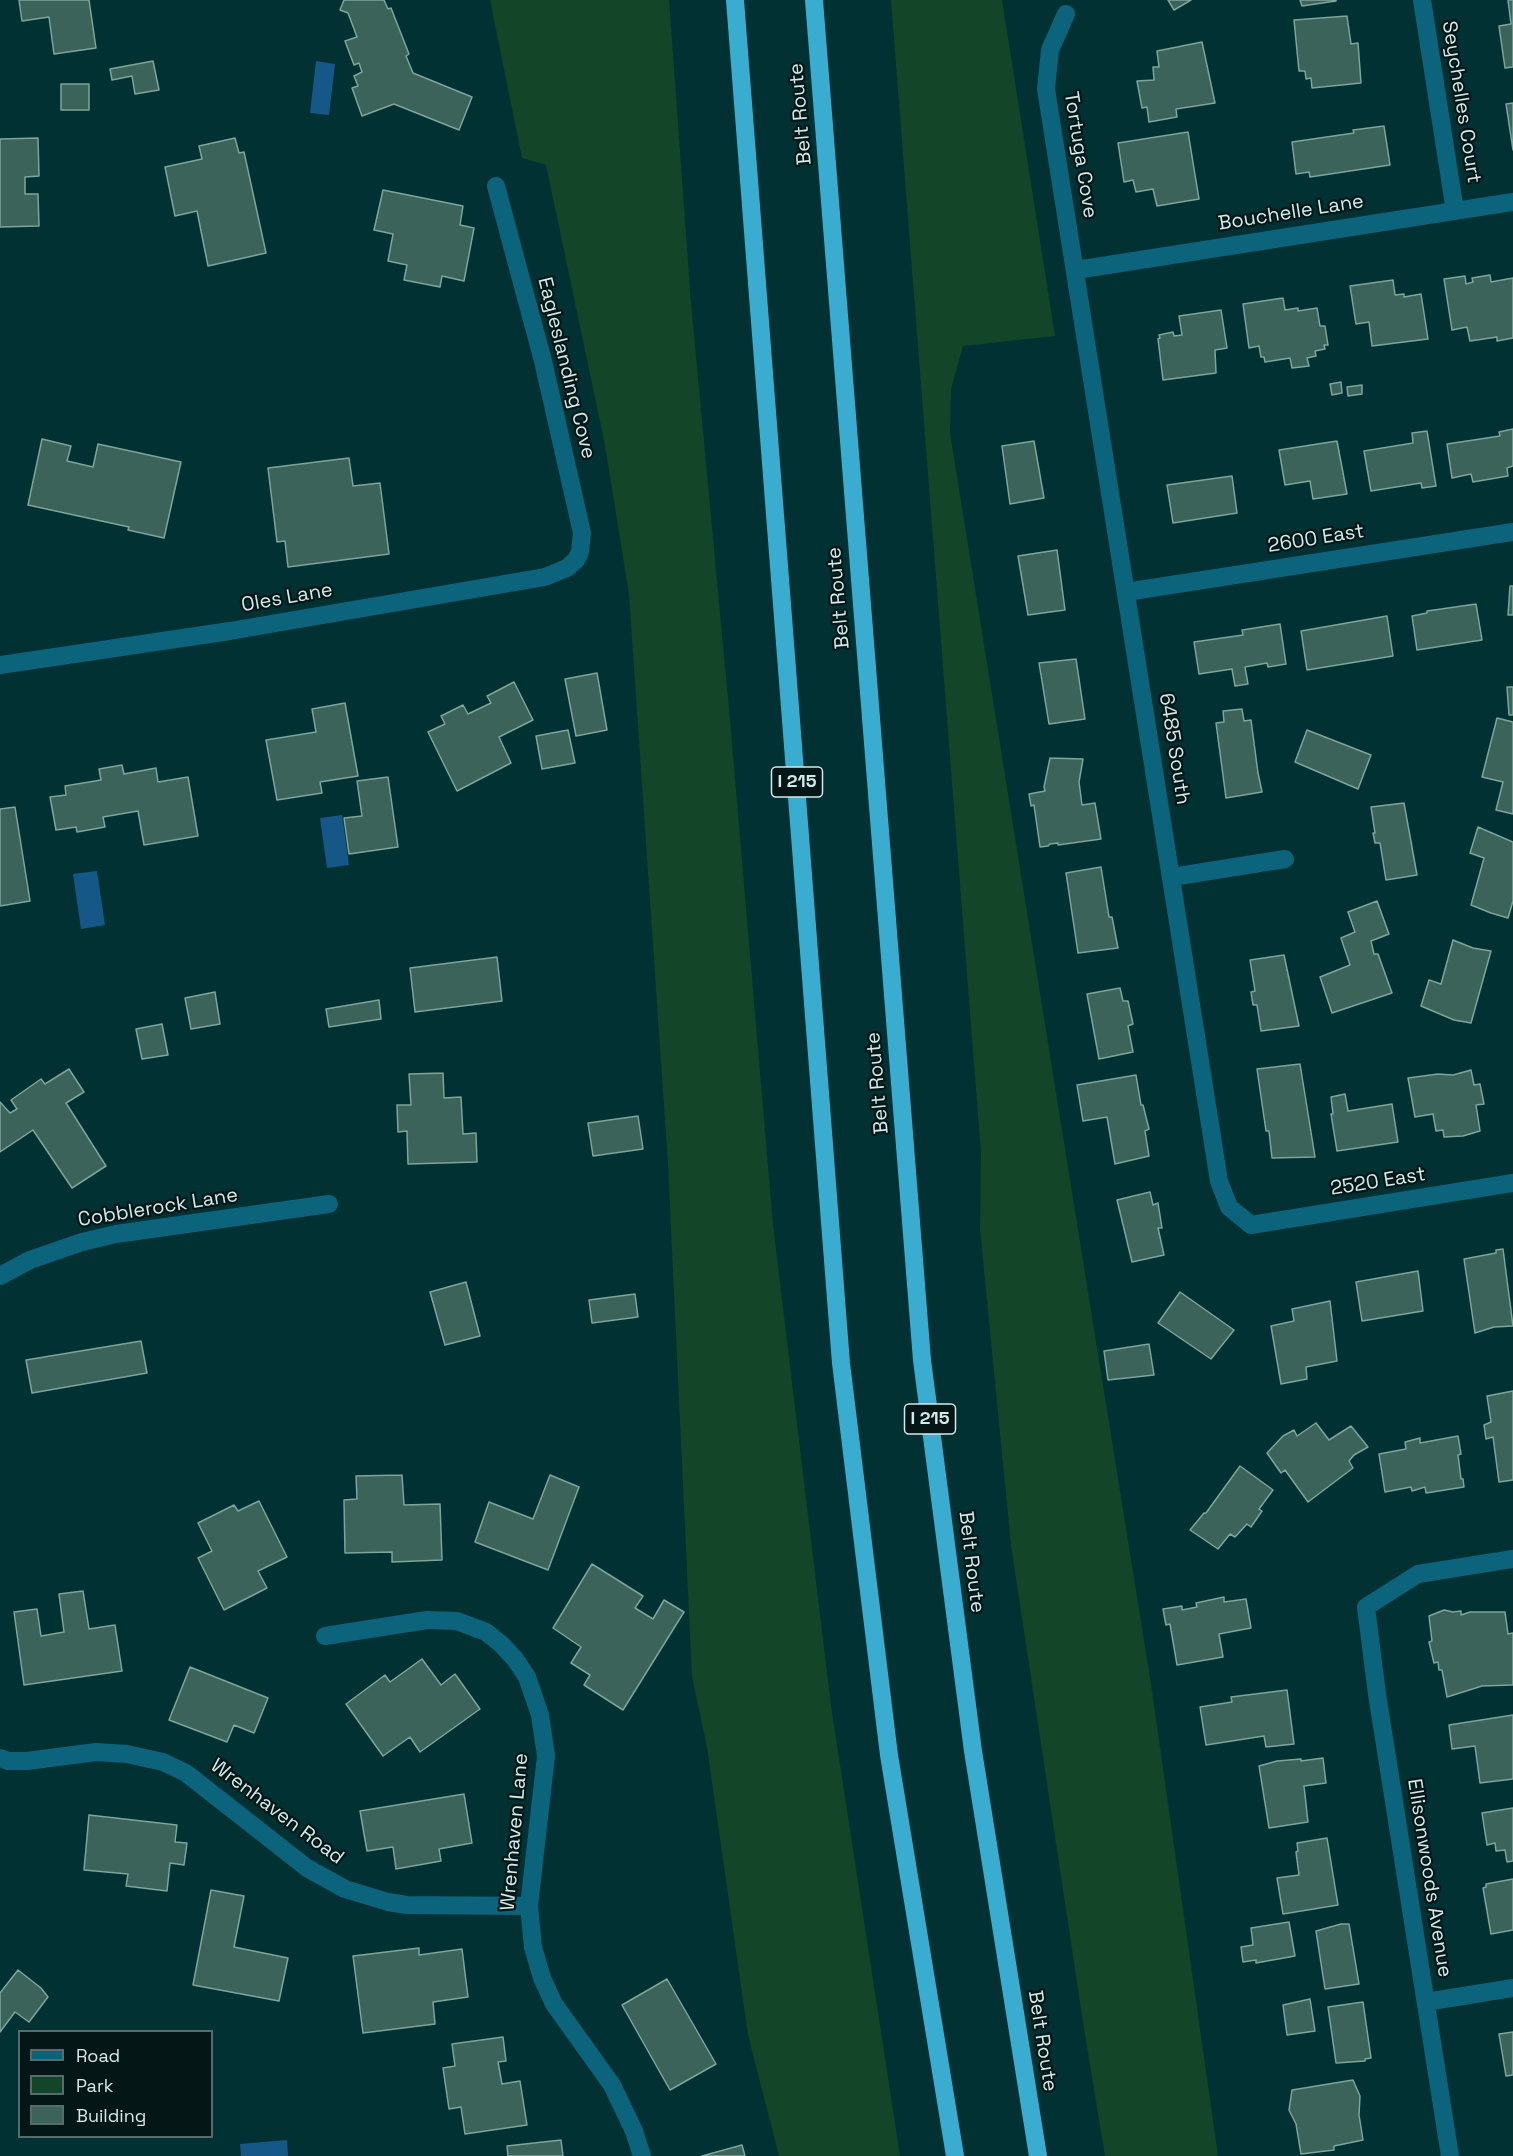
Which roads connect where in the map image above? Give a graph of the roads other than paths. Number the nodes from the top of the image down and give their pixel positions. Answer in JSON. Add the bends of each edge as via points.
{"nodes":[{"id":1,"x":733,"y":0,"type":"edge"},
{"id":2,"x":814,"y":0,"type":"edge"},
{"id":3,"x":1422,"y":0,"type":"edge"},
{"id":4,"x":1066,"y":14,"type":"dead end"},
{"id":5,"x":496,"y":186,"type":"dead end"},
{"id":6,"x":1513,"y":202,"type":"edge"},
{"id":7,"x":1455,"y":211,"type":"junction"},
{"id":8,"x":1076,"y":270,"type":"junction"},
{"id":9,"x":1513,"y":532,"type":"edge"},
{"id":10,"x":576,"y":560,"type":"joint"},
{"id":11,"x":1126,"y":592,"type":"junction"},
{"id":12,"x":0,"y":665,"type":"edge"},
{"id":13,"x":1285,"y":859,"type":"dead end"},
{"id":14,"x":1172,"y":878,"type":"junction"},
{"id":15,"x":1513,"y":1183,"type":"edge"},
{"id":16,"x":329,"y":1204,"type":"dead end"},
{"id":17,"x":1251,"y":1225,"type":"joint"},
{"id":18,"x":0,"y":1276,"type":"edge"},
{"id":19,"x":1513,"y":1559,"type":"edge"},
{"id":20,"x":324,"y":1636,"type":"dead end"},
{"id":21,"x":0,"y":1758,"type":"edge"},
{"id":22,"x":529,"y":1906,"type":"junction"},
{"id":23,"x":1513,"y":1988,"type":"edge"},
{"id":24,"x":1426,"y":2002,"type":"junction"},
{"id":25,"x":642,"y":2156,"type":"edge"},
{"id":26,"x":955,"y":2156,"type":"edge"},
{"id":27,"x":1038,"y":2156,"type":"edge"},
{"id":28,"x":1450,"y":2156,"type":"edge"}],
"edges":[{"from":1,"to":26,"type":"highway","number":"I 215","via":[[841,1364],[889,1755]]},
{"from":2,"to":27,"type":"highway","name":"Belt Route","number":"I 215","via":[[922,1359],[973,1751]]},
{"from":3,"to":7,"type":"street","name":"Seychelles Court"},
{"from":4,"to":8,"type":"street","name":"Tortuga Cove","via":[[1050,50],[1046,89]]},
{"from":5,"to":10,"type":"street","name":"Eagleslanding Cove","via":[[543,361],[582,533]]},
{"from":6,"to":7,"type":"street","name":"Bouchelle Lane"},
{"from":7,"to":8,"type":"street","name":"Bouchelle Lane"},
{"from":8,"to":11,"type":"street","name":"6485 South"},
{"from":9,"to":11,"type":"street","name":"2600 East"},
{"from":10,"to":12,"type":"street","name":"Oles Lane","via":[[545,577]]},
{"from":11,"to":14,"type":"street","name":"6485 South"},
{"from":13,"to":14,"type":"street"},
{"from":14,"to":17,"type":"street","name":"6485 South","via":[[1219,1181],[1229,1207]]},
{"from":15,"to":17,"type":"street","name":"2520 East"},
{"from":16,"to":18,"type":"street","name":"Cobblerock Lane","via":[[116,1234],[38,1257]]},
{"from":19,"to":24,"type":"street","name":"Ellisonwoods Avenue","via":[[1418,1574],[1365,1607]]},
{"from":20,"to":22,"type":"street","name":"Wrenhaven Lane","via":[[427,1620],[457,1621],[486,1632],[515,1659],[527,1677],[540,1714],[546,1756]]},
{"from":21,"to":22,"type":"street","name":"Wrenhaven Road","via":[[27,1761],[103,1752],[163,1762],[197,1780],[307,1868],[345,1889],[407,1905]]},
{"from":22,"to":25,"type":"street","name":"Wrenhaven Lane","via":[[533,1947],[548,1991],[612,2085]]},
{"from":23,"to":24,"type":"street"},
{"from":24,"to":28,"type":"street","name":"Ellisonwoods Avenue"}]}
